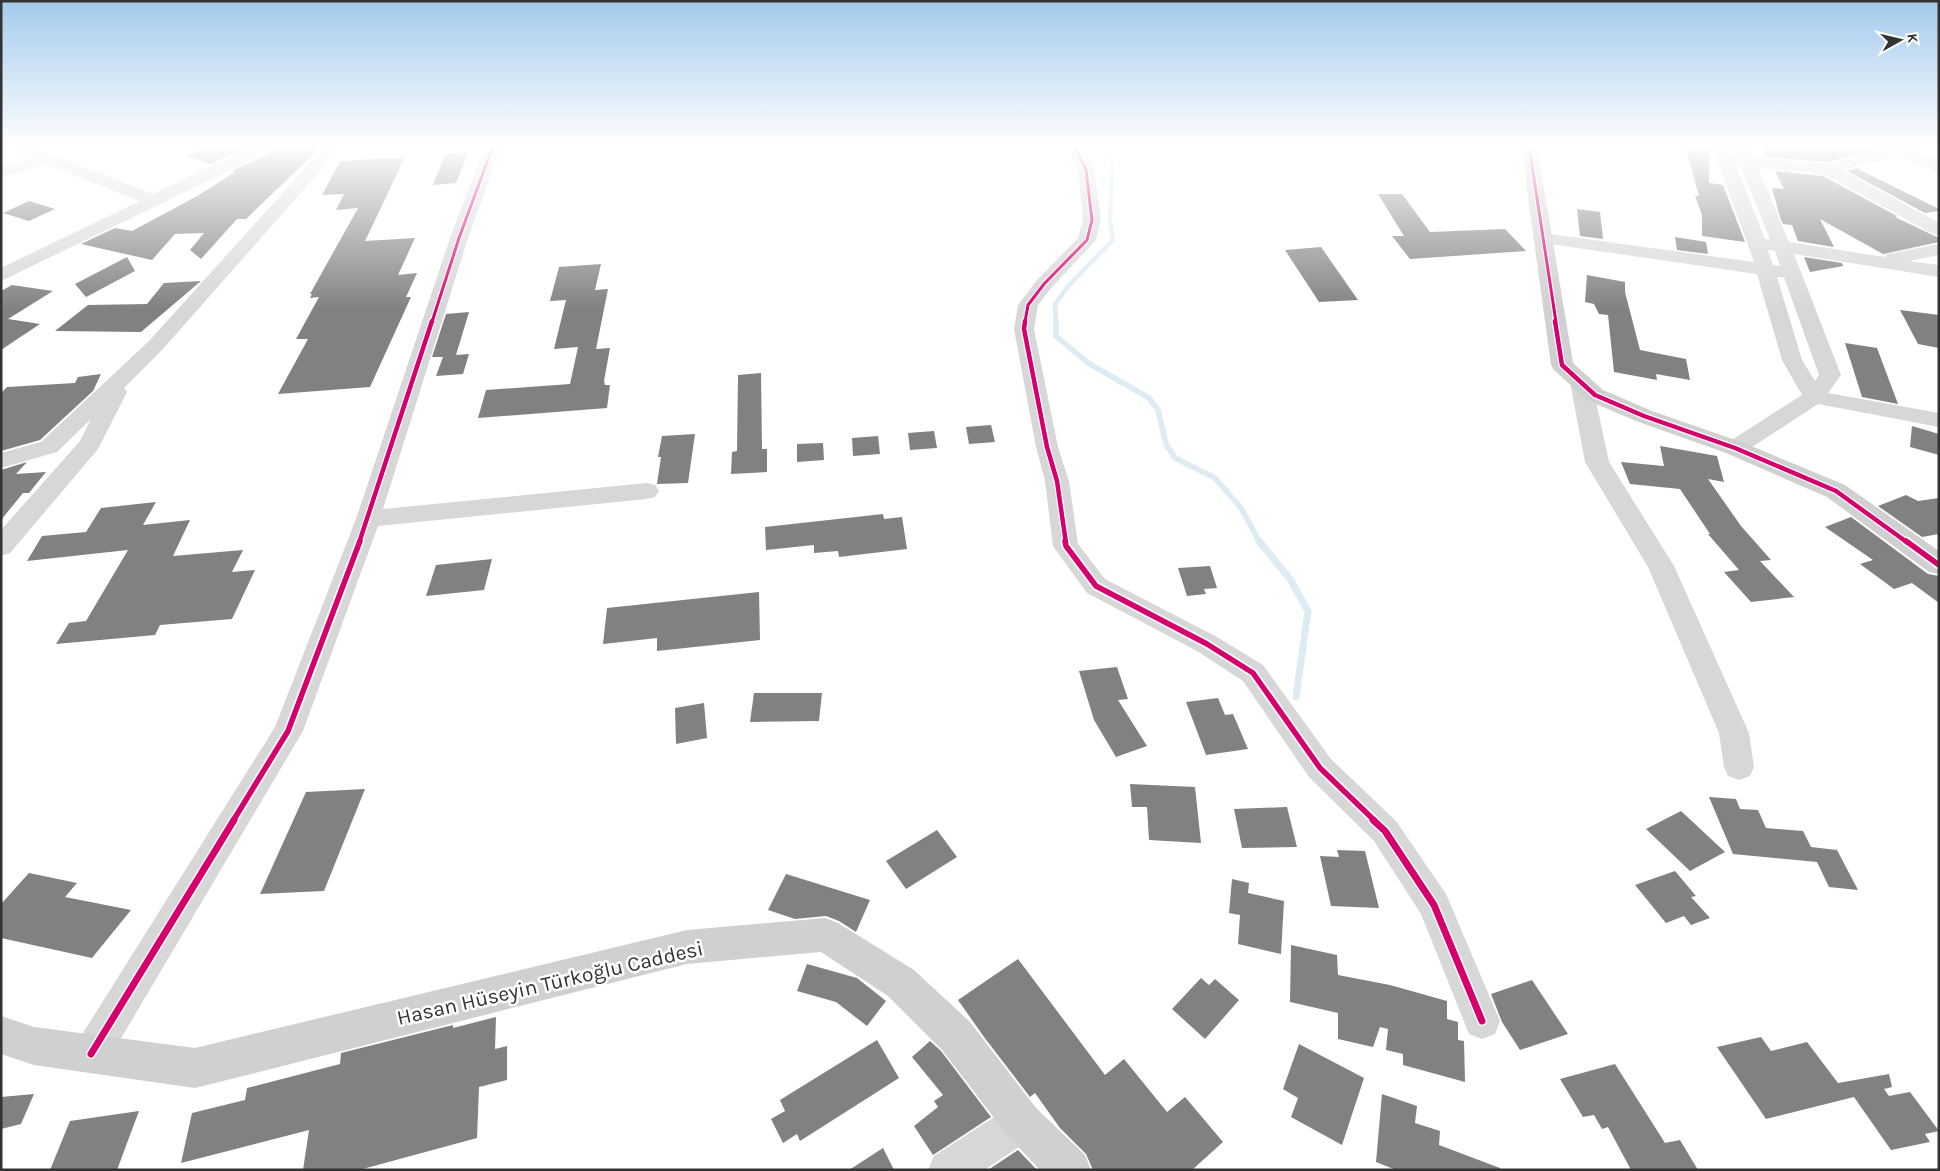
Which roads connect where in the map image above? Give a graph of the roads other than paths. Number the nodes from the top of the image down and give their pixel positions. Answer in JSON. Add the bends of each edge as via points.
{"nodes":[{"id":1,"x":152,"y":201,"type":"edge"},
{"id":2,"x":285,"y":201,"type":"edge"},
{"id":3,"x":473,"y":201,"type":"edge"},
{"id":4,"x":1090,"y":201,"type":"edge"},
{"id":5,"x":1537,"y":201,"type":"edge"},
{"id":6,"x":1741,"y":201,"type":"edge"},
{"id":7,"x":1763,"y":201,"type":"edge"},
{"id":8,"x":1886,"y":201,"type":"edge"},
{"id":9,"x":1939,"y":230,"type":"edge"},
{"id":10,"x":1543,"y":238,"type":"junction"},
{"id":11,"x":1757,"y":242,"type":"junction"},
{"id":12,"x":1782,"y":246,"type":"junction"},
{"id":13,"x":1936,"y":255,"type":"edge"},
{"id":14,"x":1873,"y":262,"type":"junction"},
{"id":15,"x":1765,"y":270,"type":"junction"},
{"id":16,"x":1939,"y":272,"type":"edge"},
{"id":17,"x":1792,"y":273,"type":"junction"},
{"id":18,"x":1,"y":275,"type":"edge"},
{"id":19,"x":124,"y":375,"type":"junction"},
{"id":20,"x":1581,"y":382,"type":"junction"},
{"id":21,"x":1814,"y":397,"type":"junction"},
{"id":22,"x":1939,"y":420,"type":"edge"},
{"id":23,"x":1735,"y":448,"type":"junction"},
{"id":24,"x":1,"y":461,"type":"edge"},
{"id":25,"x":647,"y":491,"type":"dead end"},
{"id":26,"x":368,"y":519,"type":"junction"},
{"id":27,"x":1,"y":547,"type":"edge"},
{"id":28,"x":1939,"y":565,"type":"edge"},
{"id":29,"x":1739,"y":767,"type":"dead end"},
{"id":30,"x":1482,"y":1021,"type":"dead end"},
{"id":31,"x":1,"y":1035,"type":"edge"},
{"id":32,"x":91,"y":1054,"type":"junction"},
{"id":33,"x":1022,"y":1122,"type":"junction"},
{"id":34,"x":948,"y":1170,"type":"edge"},
{"id":35,"x":1070,"y":1170,"type":"edge"}],
"edges":[{"from":1,"to":18,"type":"street"},
{"from":2,"to":19,"type":"street"},
{"from":3,"to":26,"type":"street"},
{"from":4,"to":30,"type":"street","via":[[1092,220],[1087,240],[1028,305],[1024,329],[1047,447],[1057,481],[1066,546],[1096,586],[1207,644],[1253,673],[1320,768],[1385,831],[1434,905]]},
{"from":5,"to":10,"type":"street"},
{"from":6,"to":11,"type":"street"},
{"from":7,"to":12,"type":"street"},
{"from":8,"to":9,"type":"street"},
{"from":10,"to":15,"type":"street"},
{"from":10,"to":20,"type":"street","via":[[1562,365]]},
{"from":11,"to":12,"type":"street"},
{"from":11,"to":15,"type":"street"},
{"from":12,"to":14,"type":"street"},
{"from":12,"to":17,"type":"street"},
{"from":13,"to":14,"type":"street"},
{"from":14,"to":16,"type":"street"},
{"from":15,"to":17,"type":"street"},
{"from":15,"to":21,"type":"street","via":[[1792,360]]},
{"from":17,"to":21,"type":"street","via":[[1830,375]]},
{"from":19,"to":24,"type":"street","via":[[49,447]]},
{"from":19,"to":27,"type":"street","via":[[90,444]]},
{"from":20,"to":23,"type":"street","via":[[1596,395],[1644,416]]},
{"from":20,"to":29,"type":"street","via":[[1597,462],[1661,566],[1734,732]]},
{"from":21,"to":22,"type":"street"},
{"from":21,"to":23,"type":"street"},
{"from":23,"to":28,"type":"street","via":[[1836,491]]},
{"from":25,"to":26,"type":"street"},
{"from":26,"to":32,"type":"street","via":[[288,731]]},
{"from":31,"to":32,"type":"street","name":"Hasan Hüseyin Türkoğlu Caddesi","via":[[34,1046]]},
{"from":32,"to":33,"type":"street","name":"Hasan Hüseyin Türkoğlu Caddesi","via":[[195,1068],[687,947],[825,935],[901,983],[956,1036]]},
{"from":33,"to":34,"type":"street"},
{"from":33,"to":35,"type":"street","name":"Hasan Hüseyin Türkoğlu Caddesi"}]}
